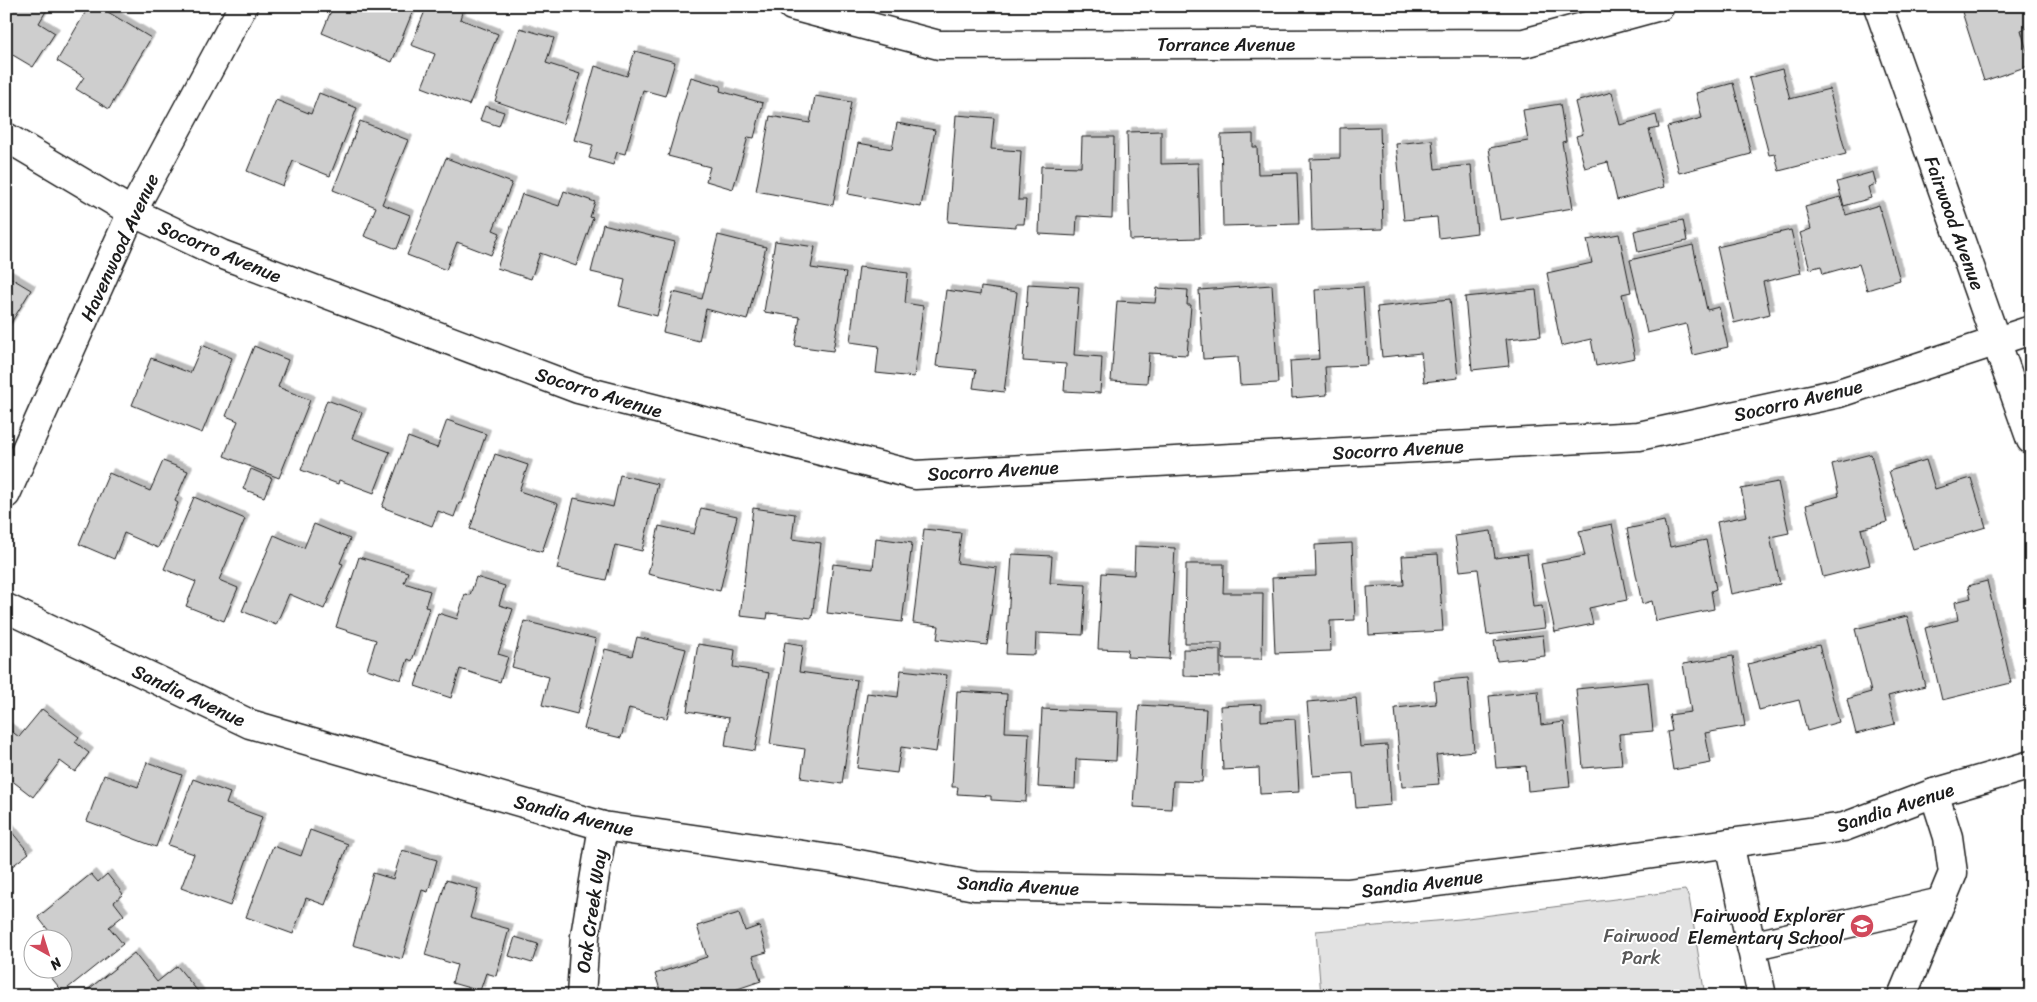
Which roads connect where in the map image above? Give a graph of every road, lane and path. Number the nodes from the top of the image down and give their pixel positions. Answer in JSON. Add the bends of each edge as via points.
{"nodes":[{"id":1,"x":243,"y":6,"type":"edge"},
{"id":2,"x":792,"y":6,"type":"edge"},
{"id":3,"x":1660,"y":6,"type":"edge"},
{"id":4,"x":1878,"y":6,"type":"edge"},
{"id":5,"x":6,"y":137,"type":"edge"},
{"id":6,"x":132,"y":212,"type":"junction"},
{"id":7,"x":2031,"y":330,"type":"edge"},
{"id":8,"x":1997,"y":341,"type":"junction"},
{"id":9,"x":2031,"y":440,"type":"edge"},
{"id":10,"x":6,"y":494,"type":"edge"},
{"id":11,"x":6,"y":608,"type":"edge"},
{"id":12,"x":2031,"y":765,"type":"edge"},
{"id":13,"x":1934,"y":793,"type":"junction"},
{"id":14,"x":603,"y":826,"type":"junction"},
{"id":15,"x":1729,"y":843,"type":"junction"},
{"id":16,"x":1941,"y":902,"type":"junction"},
{"id":17,"x":1751,"y":946,"type":"junction"},
{"id":18,"x":581,"y":996,"type":"edge"},
{"id":19,"x":1762,"y":996,"type":"edge"},
{"id":20,"x":1902,"y":996,"type":"edge"}],
"edges":[{"from":1,"to":6,"type":"street","name":"Havenwood Avenue"},
{"from":2,"to":3,"type":"street","name":"Torrance Avenue","via":[[939,46],[1524,42]]},
{"from":4,"to":8,"type":"street","name":"Fairwood Avenue"},
{"from":5,"to":6,"type":"street","name":"Socorro Avenue"},
{"from":6,"to":8,"type":"street","name":"Socorro Avenue","via":[[221,254],[578,389],[914,475],[1639,436],[1839,393]]},
{"from":6,"to":10,"type":"street","name":"Havenwood Avenue"},
{"from":7,"to":8,"type":"street","name":"Socorro Avenue"},
{"from":8,"to":9,"type":"street","name":"Fairwood Avenue"},
{"from":11,"to":14,"type":"street","name":"Sandia Avenue","via":[[250,724]]},
{"from":12,"to":13,"type":"street","name":"Sandia Avenue"},
{"from":13,"to":15,"type":"street","name":"Sandia Avenue","via":[[1844,827]]},
{"from":13,"to":16,"type":"street","via":[[1948,837],[1953,874]]},
{"from":14,"to":15,"type":"street","name":"Sandia Avenue","via":[[837,860],[975,886],[1218,892],[1349,893]]},
{"from":14,"to":18,"type":"street","name":"Oak Creek Way","via":[[585,936]]},
{"from":15,"to":17,"type":"street"},
{"from":16,"to":17,"type":"street"},
{"from":16,"to":20,"type":"street"},
{"from":17,"to":19,"type":"street"}]}
